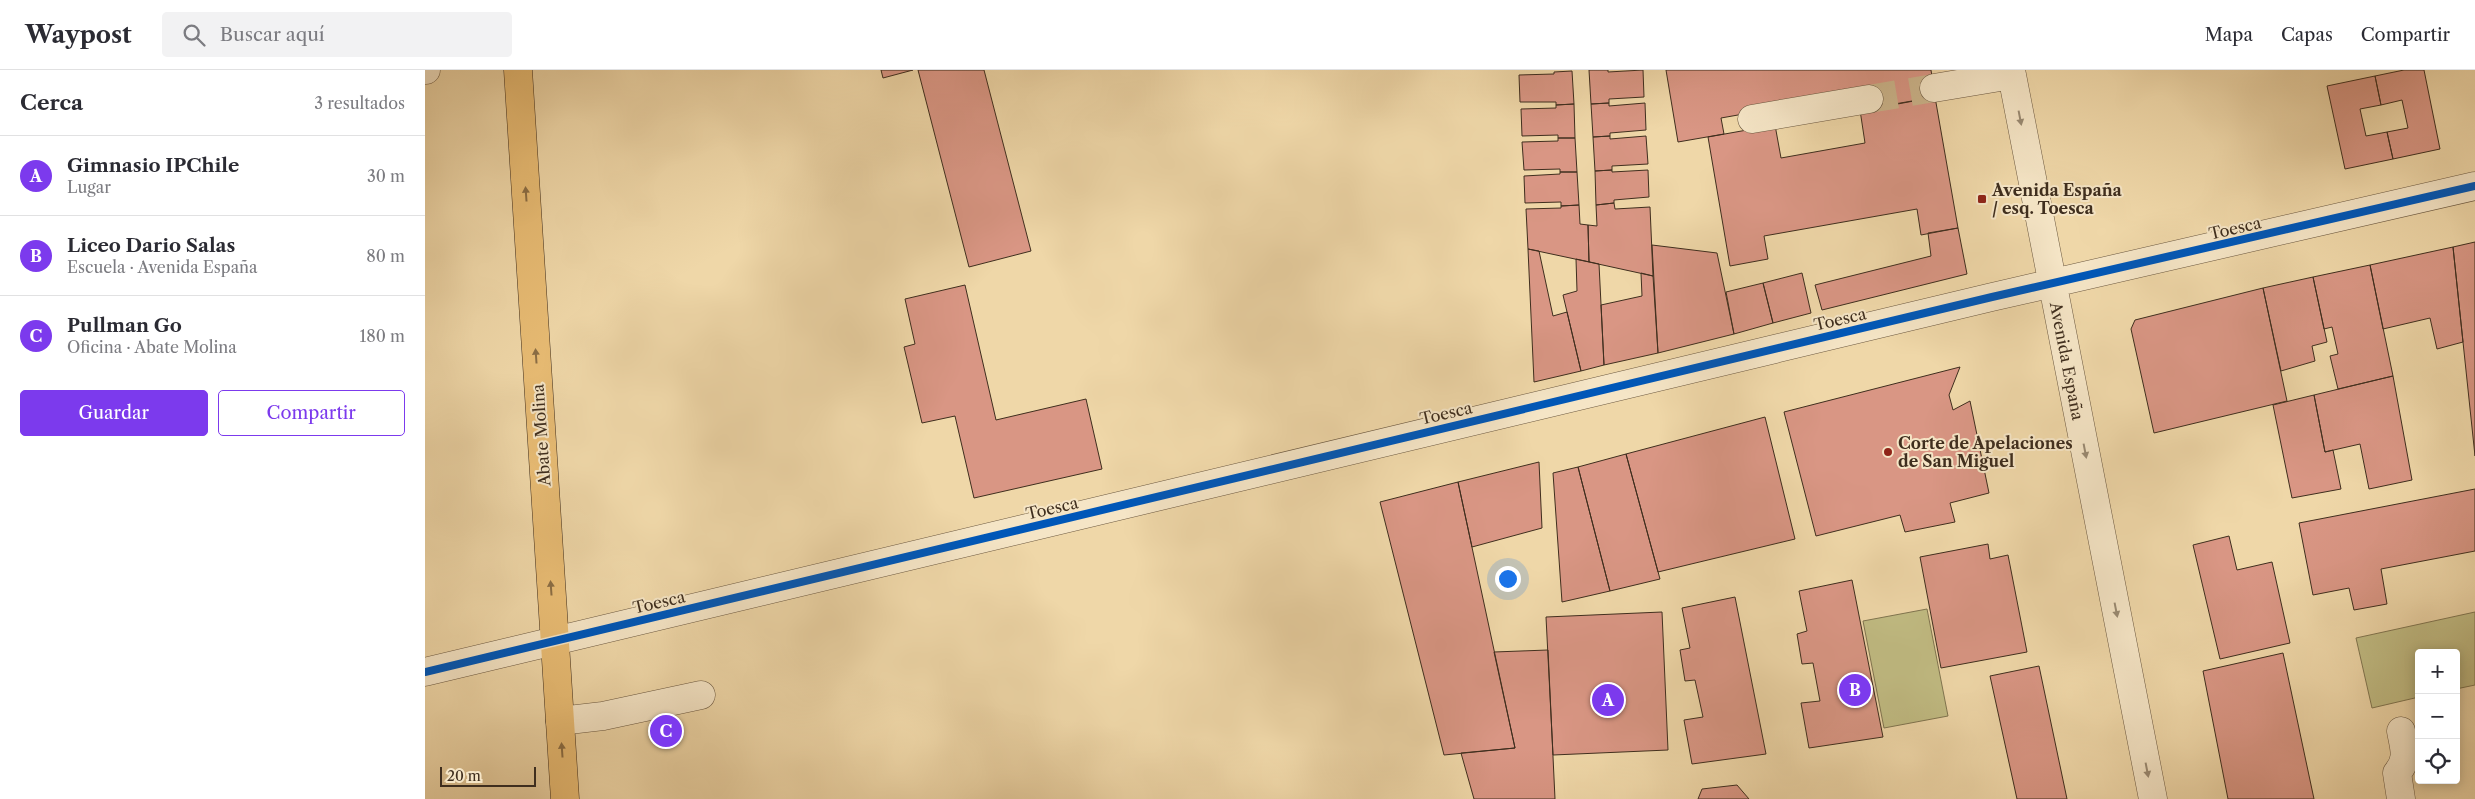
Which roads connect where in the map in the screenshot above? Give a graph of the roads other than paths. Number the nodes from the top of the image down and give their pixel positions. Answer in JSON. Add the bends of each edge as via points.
{"nodes":[{"id":1,"x":518,"y":70,"type":"edge"},
{"id":2,"x":2011,"y":72,"type":"edge"},
{"id":3,"x":1934,"y":88,"type":"tunnel mouth"},
{"id":4,"x":1869,"y":99,"type":"tunnel mouth"},
{"id":5,"x":1752,"y":119,"type":"dead end"},
{"id":6,"x":2475,"y":186,"type":"edge"},
{"id":7,"x":2052,"y":283,"type":"junction"},
{"id":8,"x":555,"y":641,"type":"junction"},
{"id":9,"x":425,"y":672,"type":"edge"},
{"id":10,"x":701,"y":695,"type":"dead end"},
{"id":11,"x":560,"y":721,"type":"junction"},
{"id":12,"x":2401,"y":731,"type":"dead end"},
{"id":13,"x":565,"y":799,"type":"edge"},
{"id":14,"x":2153,"y":799,"type":"edge"},
{"id":15,"x":2401,"y":799,"type":"edge"}],
"edges":[{"from":8,"to":1,"type":"main road","name":"Abate Molina","one_way":true},
{"from":2,"to":3,"type":"street"},
{"from":2,"to":7,"type":"street","name":"Avenida España","one_way":true},
{"from":4,"to":5,"type":"street"},
{"from":6,"to":7,"type":"street","name":"Toesca"},
{"from":7,"to":8,"type":"street","name":"Toesca"},
{"from":7,"to":14,"type":"street","name":"Avenida España","one_way":true},
{"from":8,"to":9,"type":"street","name":"Toesca"},
{"from":8,"to":11,"type":"main road","name":"Abate Molina"},
{"from":10,"to":11,"type":"street","via":[[603,716]]},
{"from":13,"to":11,"type":"main road","name":"Abate Molina","one_way":true},
{"from":12,"to":15,"type":"street","via":[[2406,755],[2397,773]]}]}
